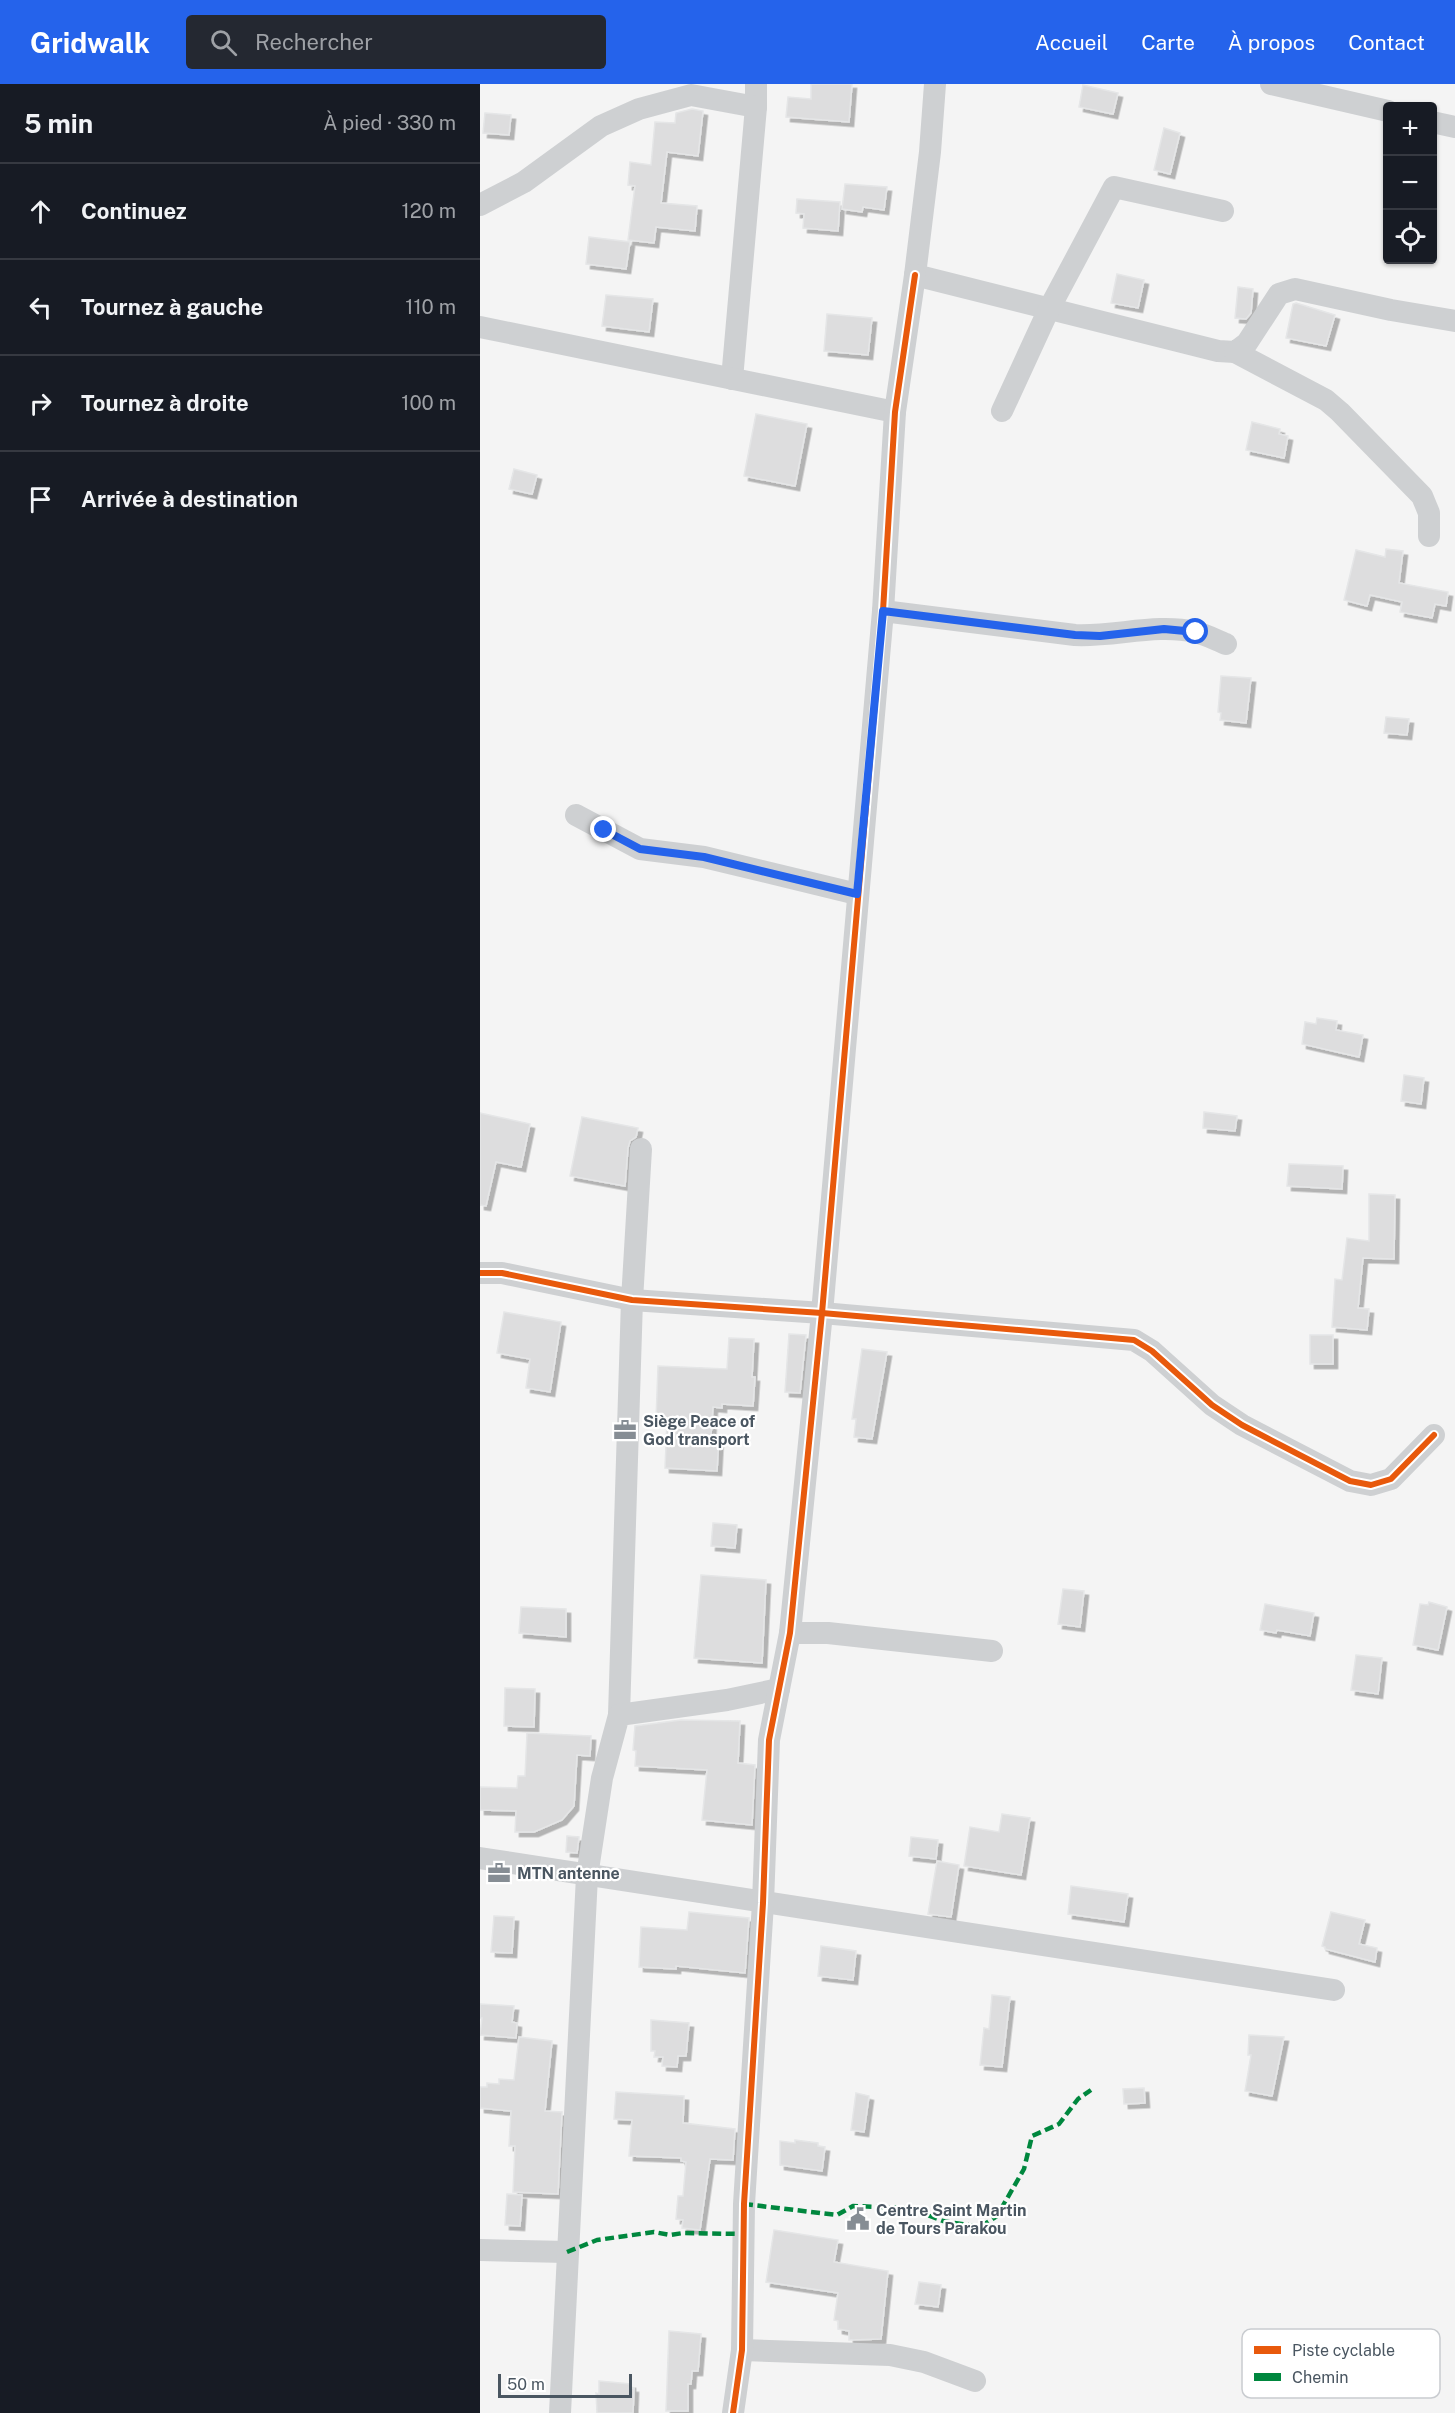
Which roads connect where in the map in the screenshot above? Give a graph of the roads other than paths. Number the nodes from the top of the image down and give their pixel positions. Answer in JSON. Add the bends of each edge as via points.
{"nodes":[{"id":1,"x":756,"y":84,"type":"edge"},
{"id":2,"x":935,"y":84,"type":"edge"},
{"id":3,"x":1271,"y":84,"type":"edge"},
{"id":4,"x":756,"y":107,"type":"junction"},
{"id":5,"x":1383,"y":110,"type":"edge"},
{"id":6,"x":1437,"y":123,"type":"edge"},
{"id":7,"x":1455,"y":127,"type":"edge"},
{"id":8,"x":480,"y":205,"type":"edge"},
{"id":9,"x":1223,"y":211,"type":"dead end"},
{"id":10,"x":915,"y":275,"type":"junction"},
{"id":11,"x":1049,"y":309,"type":"junction"},
{"id":12,"x":1455,"y":321,"type":"edge"},
{"id":13,"x":480,"y":327,"type":"edge"},
{"id":14,"x":1235,"y":352,"type":"junction"},
{"id":15,"x":732,"y":379,"type":"junction"},
{"id":16,"x":1002,"y":411,"type":"dead end"},
{"id":17,"x":895,"y":412,"type":"junction"},
{"id":18,"x":1429,"y":536,"type":"dead end"},
{"id":19,"x":883,"y":611,"type":"junction"},
{"id":20,"x":1226,"y":644,"type":"dead end"},
{"id":21,"x":576,"y":815,"type":"dead end"},
{"id":22,"x":857,"y":894,"type":"junction"},
{"id":23,"x":642,"y":1149,"type":"dead end"},
{"id":24,"x":480,"y":1273,"type":"edge"},
{"id":25,"x":632,"y":1300,"type":"junction"},
{"id":26,"x":822,"y":1313,"type":"junction"},
{"id":27,"x":1434,"y":1435,"type":"dead end"},
{"id":28,"x":790,"y":1633,"type":"junction"},
{"id":29,"x":992,"y":1651,"type":"dead end"},
{"id":30,"x":779,"y":1689,"type":"junction"},
{"id":31,"x":619,"y":1715,"type":"junction"},
{"id":32,"x":480,"y":1858,"type":"edge"},
{"id":33,"x":586,"y":1876,"type":"junction"},
{"id":34,"x":763,"y":1903,"type":"junction"},
{"id":35,"x":1334,"y":1990,"type":"dead end"},
{"id":36,"x":480,"y":2250,"type":"edge"},
{"id":37,"x":567,"y":2252,"type":"junction"},
{"id":38,"x":742,"y":2350,"type":"junction"},
{"id":39,"x":975,"y":2381,"type":"dead end"},
{"id":40,"x":560,"y":2413,"type":"edge"},
{"id":41,"x":733,"y":2413,"type":"edge"}],
"edges":[{"from":1,"to":4,"type":"street"},
{"from":2,"to":10,"type":"street"},
{"from":3,"to":5,"type":"street"},
{"from":4,"to":8,"type":"street","via":[[691,94],[639,109],[601,126],[524,182]]},
{"from":4,"to":15,"type":"street"},
{"from":6,"to":7,"type":"street"},
{"from":9,"to":11,"type":"street","via":[[1114,187]]},
{"from":10,"to":11,"type":"street"},
{"from":10,"to":17,"type":"street"},
{"from":11,"to":14,"type":"street"},
{"from":11,"to":16,"type":"street"},
{"from":12,"to":14,"type":"street","via":[[1295,289],[1279,294],[1247,343]]},
{"from":13,"to":15,"type":"street"},
{"from":14,"to":18,"type":"street","via":[[1326,400],[1340,412],[1422,496],[1429,513]]},
{"from":15,"to":17,"type":"street"},
{"from":17,"to":19,"type":"street"},
{"from":19,"to":20,"type":"street","via":[[1075,635],[1164,629],[1196,632]]},
{"from":19,"to":22,"type":"street"},
{"from":21,"to":22,"type":"street","via":[[640,849],[704,857]]},
{"from":22,"to":26,"type":"street"},
{"from":23,"to":25,"type":"street"},
{"from":24,"to":25,"type":"street","via":[[502,1273]]},
{"from":25,"to":26,"type":"street"},
{"from":25,"to":31,"type":"street"},
{"from":26,"to":27,"type":"street","via":[[1134,1340],[1242,1425],[1350,1481],[1371,1485],[1391,1479]]},
{"from":26,"to":28,"type":"street"},
{"from":28,"to":29,"type":"street","via":[[828,1633]]},
{"from":28,"to":30,"type":"street"},
{"from":30,"to":31,"type":"street"},
{"from":30,"to":34,"type":"street","via":[[769,1740]]},
{"from":31,"to":33,"type":"street","via":[[602,1778]]},
{"from":32,"to":33,"type":"street"},
{"from":33,"to":34,"type":"street"},
{"from":33,"to":37,"type":"street"},
{"from":34,"to":35,"type":"street"},
{"from":34,"to":38,"type":"street","via":[[745,2195]]},
{"from":36,"to":37,"type":"street"},
{"from":37,"to":40,"type":"street"},
{"from":38,"to":39,"type":"street","via":[[890,2355],[924,2362]]},
{"from":38,"to":41,"type":"street"}]}
